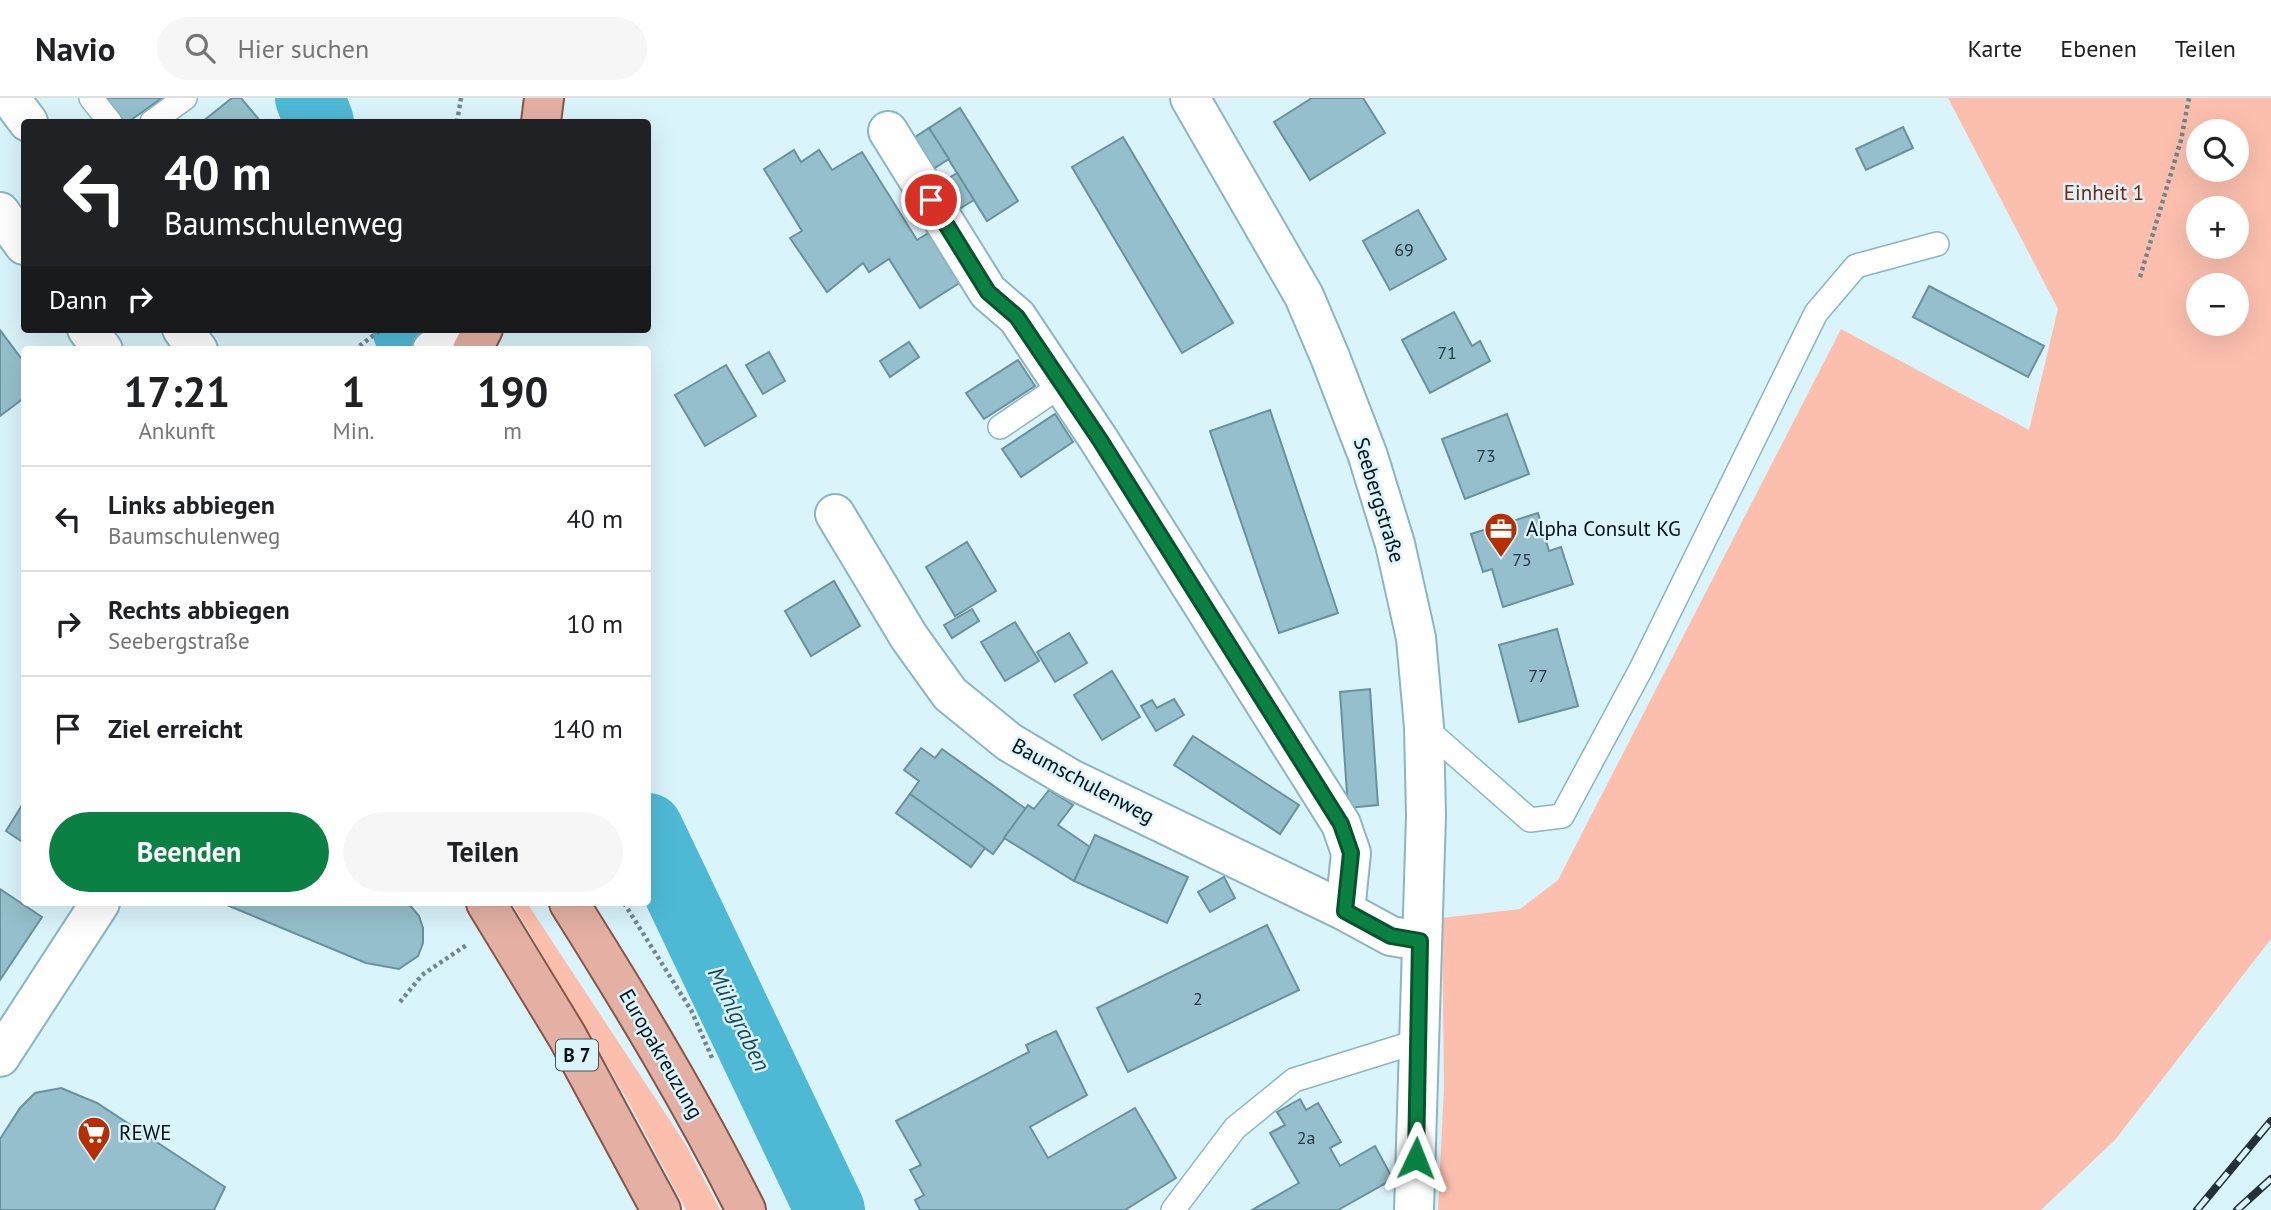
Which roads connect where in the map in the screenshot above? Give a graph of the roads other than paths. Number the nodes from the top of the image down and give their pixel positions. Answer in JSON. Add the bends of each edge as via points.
{"nodes":[{"id":1,"x":10,"y":98,"type":"edge"},
{"id":2,"x":91,"y":98,"type":"edge"},
{"id":3,"x":185,"y":98,"type":"edge"},
{"id":4,"x":544,"y":98,"type":"edge"},
{"id":5,"x":1190,"y":98,"type":"edge"},
{"id":6,"x":26,"y":119,"type":"edge"},
{"id":7,"x":108,"y":119,"type":"edge"},
{"id":8,"x":156,"y":119,"type":"edge"},
{"id":9,"x":541,"y":119,"type":"edge"},
{"id":10,"x":888,"y":131,"type":"dead end"},
{"id":11,"x":0,"y":212,"type":"edge"},
{"id":12,"x":21,"y":241,"type":"edge"},
{"id":13,"x":1937,"y":244,"type":"dead end"},
{"id":14,"x":475,"y":335,"type":"edge"},
{"id":15,"x":443,"y":346,"type":"edge"},
{"id":16,"x":1062,"y":385,"type":"junction"},
{"id":17,"x":1000,"y":427,"type":"dead end"},
{"id":18,"x":835,"y":514,"type":"dead end"},
{"id":19,"x":1424,"y":727,"type":"junction"},
{"id":20,"x":98,"y":906,"type":"edge"},
{"id":21,"x":571,"y":906,"type":"edge"},
{"id":22,"x":1345,"y":911,"type":"junction"},
{"id":23,"x":492,"y":913,"type":"edge"},
{"id":24,"x":1420,"y":941,"type":"junction"},
{"id":25,"x":1419,"y":1041,"type":"junction"},
{"id":26,"x":0,"y":1057,"type":"edge"},
{"id":27,"x":661,"y":1210,"type":"edge"},
{"id":28,"x":746,"y":1210,"type":"edge"},
{"id":29,"x":1173,"y":1210,"type":"edge"},
{"id":30,"x":1414,"y":1210,"type":"edge"}],
"edges":[{"from":1,"to":6,"type":"street"},
{"from":2,"to":7,"type":"lane"},
{"from":3,"to":8,"type":"lane"},
{"from":4,"to":9,"type":"main road"},
{"from":5,"to":19,"type":"street","name":"Seebergstraße","via":[[1304,296],[1368,456],[1395,544],[1416,638]]},
{"from":10,"to":16,"type":"street","via":[[988,292],[1017,317]]},
{"from":11,"to":12,"type":"street"},
{"from":13,"to":19,"type":"lane","via":[[1856,266],[1816,313],[1641,669],[1562,816],[1530,820]]},
{"from":14,"to":15,"type":"street"},
{"from":16,"to":17,"type":"lane"},
{"from":16,"to":22,"type":"street","via":[[1341,824],[1351,853]]},
{"from":18,"to":22,"type":"street","name":"Baumschulenweg","via":[[909,637],[950,694],[1009,742],[1071,779]]},
{"from":19,"to":24,"type":"street","name":"Seebergstraße","via":[[1426,815]]},
{"from":20,"to":26,"type":"street"},
{"from":21,"to":28,"type":"main road","name":"Europakreuzung","via":[[712,1141]]},
{"from":22,"to":24,"type":"street","name":"Baumschulenweg","via":[[1391,936]]},
{"from":23,"to":27,"type":"main road","number":"B 7"},
{"from":24,"to":25,"type":"street","name":"Seebergstraße"},
{"from":25,"to":29,"type":"lane","via":[[1294,1080],[1235,1128]]},
{"from":25,"to":30,"type":"street","name":"Seebergstraße"}]}
